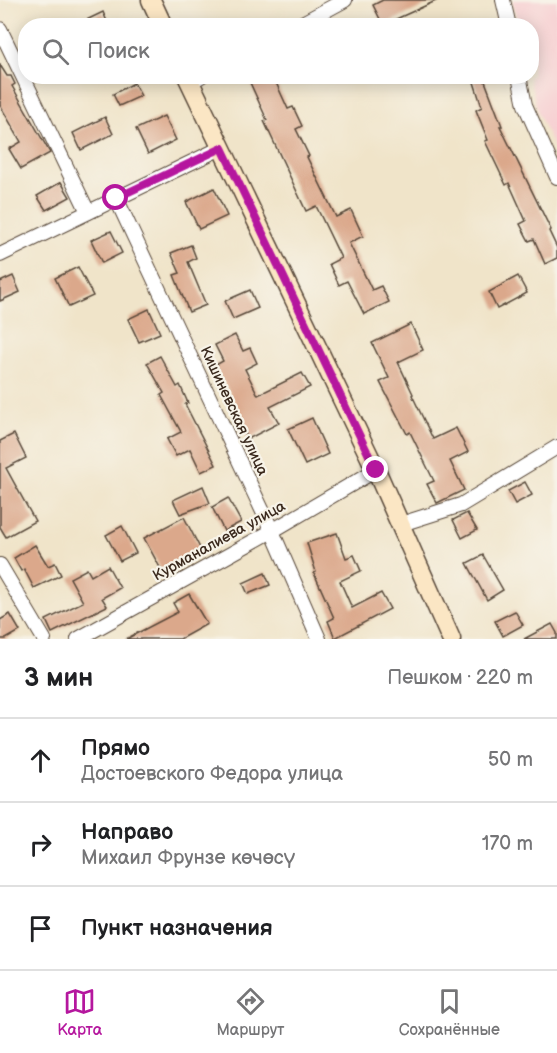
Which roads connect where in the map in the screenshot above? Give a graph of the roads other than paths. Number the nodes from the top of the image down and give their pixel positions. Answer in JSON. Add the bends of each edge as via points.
{"nodes":[{"id":1,"x":151,"y":0,"type":"edge"},
{"id":2,"x":345,"y":0,"type":"edge"},
{"id":3,"x":503,"y":0,"type":"edge"},
{"id":4,"x":159,"y":18,"type":"edge"},
{"id":5,"x":312,"y":18,"type":"edge"},
{"id":6,"x":507,"y":18,"type":"edge"},
{"id":7,"x":0,"y":29,"type":"edge"},
{"id":8,"x":18,"y":66,"type":"edge"},
{"id":9,"x":26,"y":84,"type":"edge"},
{"id":10,"x":195,"y":84,"type":"edge"},
{"id":11,"x":521,"y":84,"type":"edge"},
{"id":12,"x":222,"y":148,"type":"junction"},
{"id":13,"x":557,"y":177,"type":"edge"},
{"id":14,"x":116,"y":198,"type":"junction"},
{"id":15,"x":88,"y":212,"type":"junction"},
{"id":16,"x":0,"y":255,"type":"edge"},
{"id":17,"x":557,"y":447,"type":"edge"},
{"id":18,"x":376,"y":470,"type":"junction"},
{"id":19,"x":401,"y":524,"type":"junction"},
{"id":20,"x":272,"y":531,"type":"junction"},
{"id":21,"x":0,"y":565,"type":"edge"},
{"id":22,"x":44,"y":639,"type":"edge"},
{"id":23,"x":78,"y":639,"type":"edge"},
{"id":24,"x":319,"y":639,"type":"edge"},
{"id":25,"x":451,"y":639,"type":"edge"}],
"edges":[{"from":1,"to":4,"type":"main road"},
{"from":2,"to":5,"type":"street"},
{"from":3,"to":6,"type":"street"},
{"from":7,"to":8,"type":"street"},
{"from":9,"to":15,"type":"street"},
{"from":10,"to":12,"type":"main road"},
{"from":11,"to":13,"type":"street","via":[[525,105]]},
{"from":12,"to":14,"type":"street"},
{"from":12,"to":18,"type":"main road"},
{"from":14,"to":15,"type":"street"},
{"from":14,"to":20,"type":"street","name":"Кишиневская улица"},
{"from":15,"to":16,"type":"street"},
{"from":17,"to":19,"type":"street","via":[[461,505]]},
{"from":18,"to":19,"type":"main road"},
{"from":18,"to":20,"type":"street","name":"Курманалиева улица"},
{"from":19,"to":25,"type":"main road"},
{"from":20,"to":23,"type":"street","name":"Курманалиева улица"},
{"from":20,"to":24,"type":"street","name":"Кишиневская улица"},
{"from":21,"to":22,"type":"street"}]}
